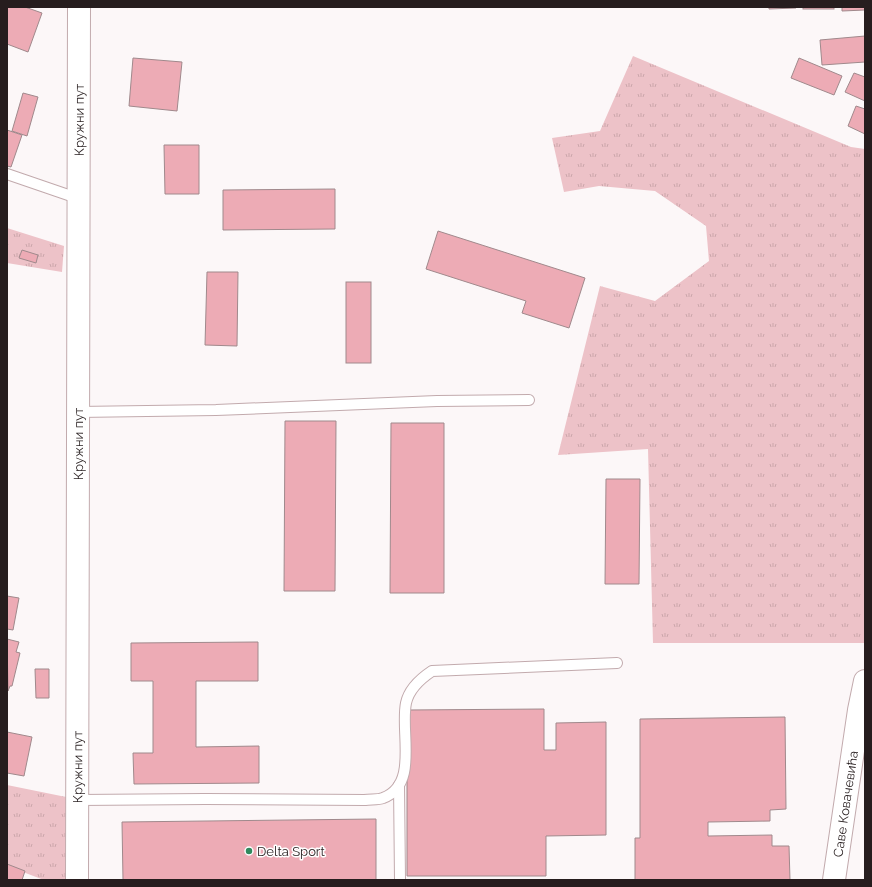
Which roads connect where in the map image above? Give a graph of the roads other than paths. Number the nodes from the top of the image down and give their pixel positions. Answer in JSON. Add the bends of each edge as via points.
{"nodes":[{"id":1,"x":79,"y":7,"type":"edge"},
{"id":2,"x":7,"y":174,"type":"edge"},
{"id":3,"x":77,"y":198,"type":"junction"},
{"id":4,"x":530,"y":400,"type":"dead end"},
{"id":5,"x":78,"y":412,"type":"junction"},
{"id":6,"x":617,"y":663,"type":"dead end"},
{"id":7,"x":865,"y":681,"type":"edge"},
{"id":8,"x":399,"y":785,"type":"junction"},
{"id":9,"x":78,"y":800,"type":"junction"},
{"id":10,"x":77,"y":880,"type":"edge"},
{"id":11,"x":400,"y":880,"type":"edge"},
{"id":12,"x":834,"y":880,"type":"edge"}],
"edges":[{"from":1,"to":3,"type":"main road","name":"Кружни пут"},
{"from":2,"to":3,"type":"lane"},
{"from":3,"to":5,"type":"main road","name":"Кружни пут"},
{"from":4,"to":5,"type":"lane"},
{"from":5,"to":9,"type":"main road","name":"Кружни пут"},
{"from":6,"to":8,"type":"lane","via":[[432,671],[412,688],[406,703],[405,761]]},
{"from":7,"to":12,"type":"main road","name":"Саве Ковачевића"},
{"from":8,"to":9,"type":"lane","via":[[382,798],[365,800]]},
{"from":8,"to":11,"type":"lane"},
{"from":9,"to":10,"type":"main road","name":"Кружни пут"}]}
